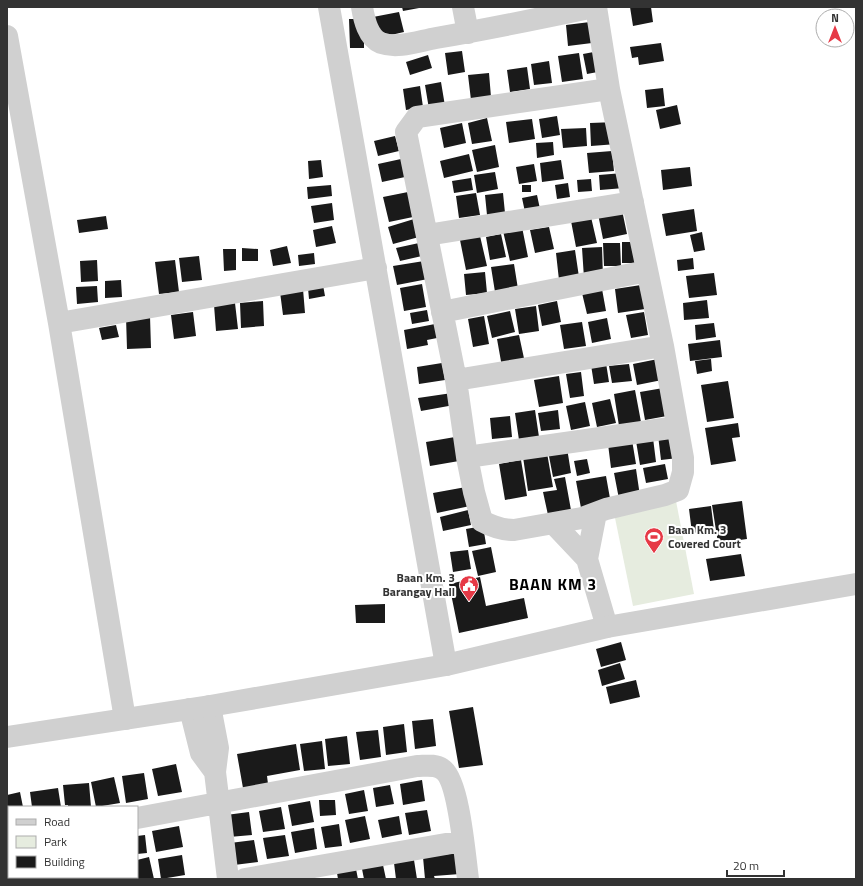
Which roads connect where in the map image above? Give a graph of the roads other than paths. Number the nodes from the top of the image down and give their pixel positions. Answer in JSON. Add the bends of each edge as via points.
{"nodes":[{"id":1,"x":329,"y":7,"type":"edge"},
{"id":2,"x":362,"y":7,"type":"edge"},
{"id":3,"x":463,"y":7,"type":"edge"},
{"id":4,"x":595,"y":7,"type":"edge"},
{"id":5,"x":468,"y":33,"type":"junction"},
{"id":6,"x":7,"y":36,"type":"edge"},
{"id":7,"x":609,"y":89,"type":"junction"},
{"id":8,"x":633,"y":202,"type":"junction"},
{"id":9,"x":427,"y":235,"type":"junction"},
{"id":10,"x":376,"y":268,"type":"junction"},
{"id":11,"x":647,"y":271,"type":"junction"},
{"id":12,"x":442,"y":312,"type":"junction"},
{"id":13,"x":59,"y":323,"type":"junction"},
{"id":14,"x":663,"y":346,"type":"junction"},
{"id":15,"x":456,"y":380,"type":"junction"},
{"id":16,"x":677,"y":427,"type":"junction"},
{"id":17,"x":467,"y":457,"type":"junction"},
{"id":18,"x":596,"y":513,"type":"junction"},
{"id":19,"x":553,"y":523,"type":"junction"},
{"id":20,"x":587,"y":559,"type":"junction"},
{"id":21,"x":856,"y":584,"type":"edge"},
{"id":22,"x":607,"y":627,"type":"junction"},
{"id":23,"x":446,"y":665,"type":"junction"},
{"id":24,"x":200,"y":708,"type":"junction"},
{"id":25,"x":125,"y":719,"type":"junction"},
{"id":26,"x":7,"y":737,"type":"edge"},
{"id":27,"x":220,"y":803,"type":"junction"},
{"id":28,"x":138,"y":818,"type":"edge"},
{"id":29,"x":463,"y":841,"type":"junction"},
{"id":30,"x":228,"y":879,"type":"edge"},
{"id":31,"x":244,"y":879,"type":"edge"},
{"id":32,"x":468,"y":879,"type":"edge"}],
"edges":[{"from":1,"to":10,"type":"street"},
{"from":2,"to":5,"type":"street","via":[[368,29],[373,38],[381,43],[395,45]]},
{"from":3,"to":5,"type":"street"},
{"from":4,"to":5,"type":"street"},
{"from":4,"to":7,"type":"street"},
{"from":6,"to":13,"type":"street"},
{"from":7,"to":8,"type":"street"},
{"from":7,"to":9,"type":"street","via":[[417,117],[406,132]]},
{"from":8,"to":9,"type":"street"},
{"from":8,"to":11,"type":"street"},
{"from":9,"to":12,"type":"street"},
{"from":10,"to":13,"type":"street"},
{"from":10,"to":23,"type":"street"},
{"from":11,"to":12,"type":"street"},
{"from":11,"to":14,"type":"street"},
{"from":12,"to":15,"type":"street"},
{"from":13,"to":25,"type":"street"},
{"from":14,"to":15,"type":"street"},
{"from":14,"to":16,"type":"street"},
{"from":15,"to":17,"type":"street"},
{"from":16,"to":17,"type":"street"},
{"from":16,"to":18,"type":"street","via":[[683,458],[683,472],[678,490]]},
{"from":17,"to":19,"type":"street","via":[[482,521],[503,530]]},
{"from":18,"to":19,"type":"street"},
{"from":18,"to":20,"type":"street"},
{"from":19,"to":20,"type":"street"},
{"from":20,"to":22,"type":"street"},
{"from":21,"to":22,"type":"street"},
{"from":22,"to":23,"type":"street"},
{"from":23,"to":24,"type":"street"},
{"from":24,"to":25,"type":"street"},
{"from":24,"to":27,"type":"street","via":[[218,748],[215,772]]},
{"from":25,"to":26,"type":"street"},
{"from":27,"to":28,"type":"street"},
{"from":27,"to":29,"type":"street","via":[[418,766],[434,766],[442,769],[453,784]]},
{"from":27,"to":30,"type":"street"},
{"from":29,"to":31,"type":"street"},
{"from":29,"to":32,"type":"street"}]}
